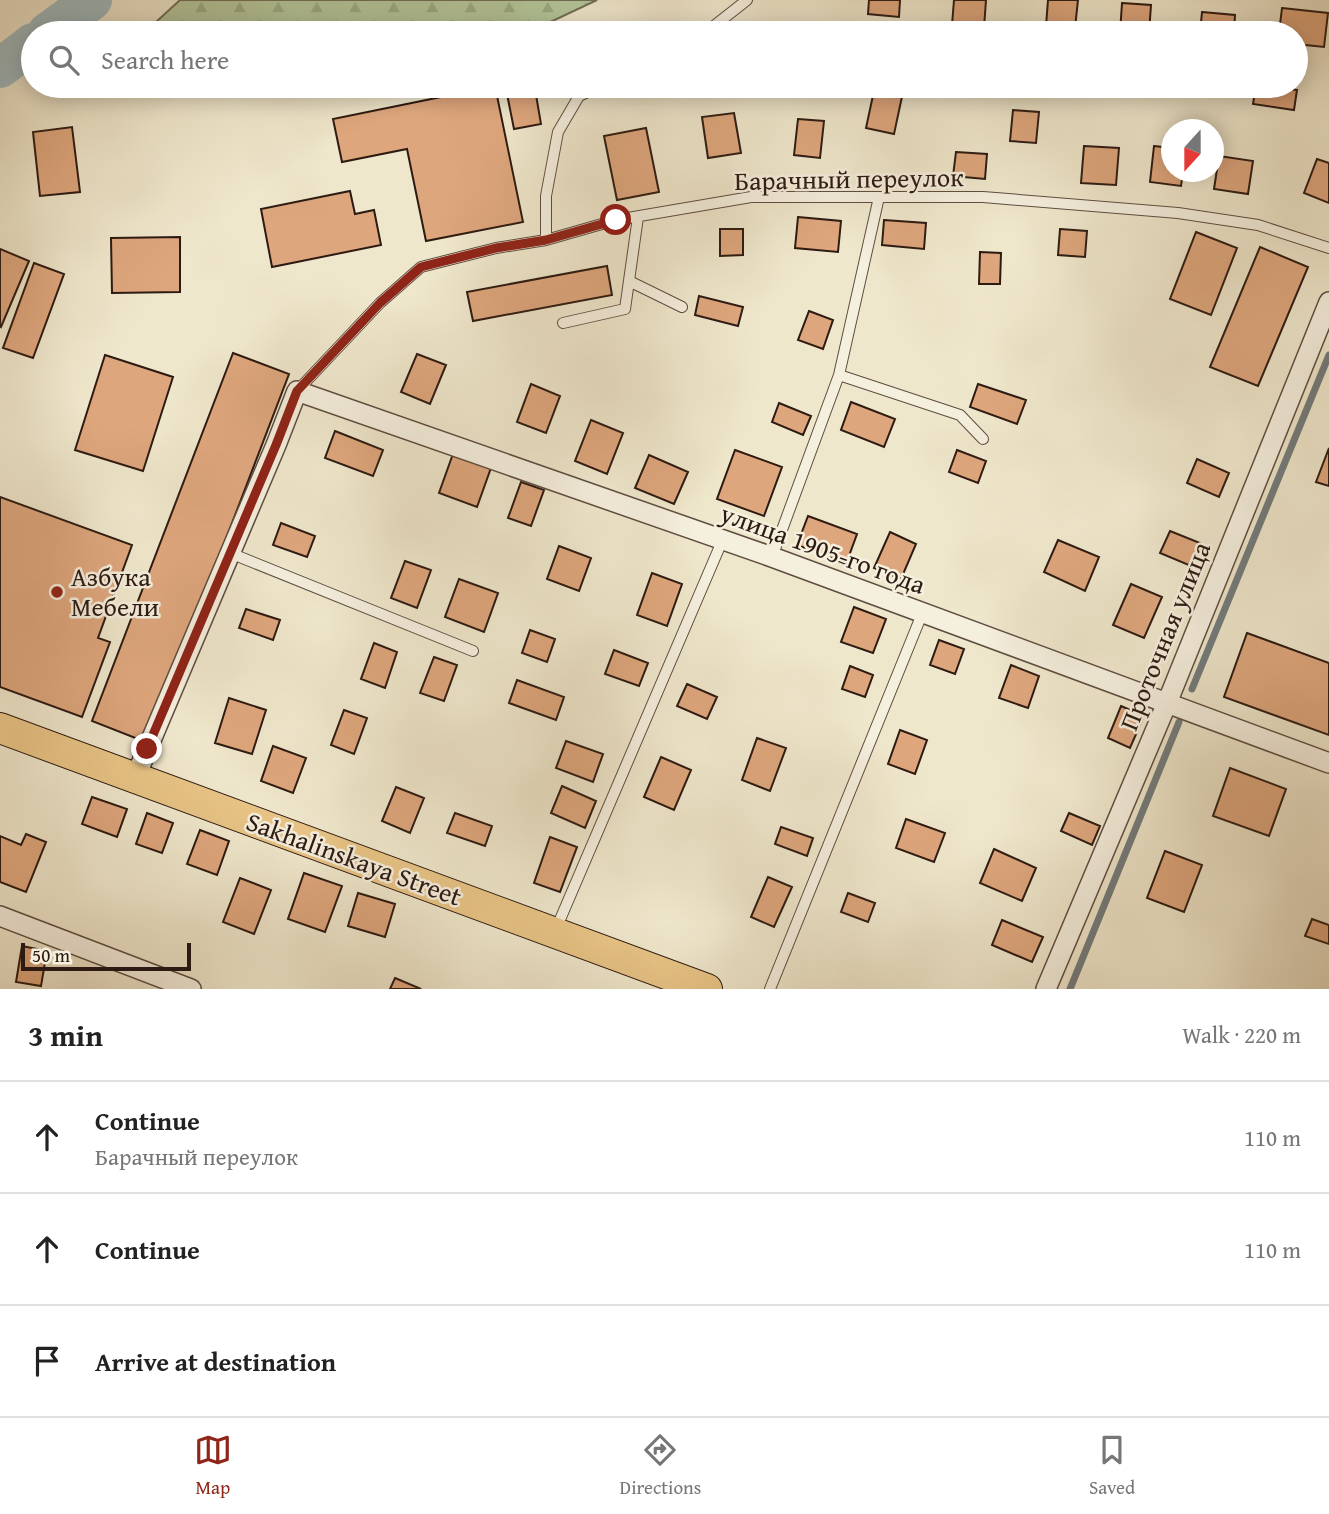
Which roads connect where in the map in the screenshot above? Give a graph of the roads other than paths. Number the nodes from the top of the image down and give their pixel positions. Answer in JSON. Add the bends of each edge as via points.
{"nodes":[{"id":1,"x":747,"y":0,"type":"edge"},
{"id":2,"x":720,"y":21,"type":"edge"},
{"id":3,"x":578,"y":98,"type":"edge"},
{"id":4,"x":879,"y":197,"type":"junction"},
{"id":5,"x":638,"y":217,"type":"junction"},
{"id":6,"x":546,"y":240,"type":"junction"},
{"id":7,"x":1329,"y":248,"type":"edge"},
{"id":8,"x":629,"y":281,"type":"junction"},
{"id":9,"x":1329,"y":302,"type":"edge"},
{"id":10,"x":682,"y":307,"type":"dead end"},
{"id":11,"x":563,"y":323,"type":"dead end"},
{"id":12,"x":839,"y":375,"type":"junction"},
{"id":13,"x":297,"y":391,"type":"junction"},
{"id":14,"x":983,"y":439,"type":"dead end"},
{"id":15,"x":723,"y":539,"type":"junction"},
{"id":16,"x":230,"y":553,"type":"junction"},
{"id":17,"x":772,"y":557,"type":"junction"},
{"id":18,"x":922,"y":614,"type":"junction"},
{"id":19,"x":473,"y":651,"type":"dead end"},
{"id":20,"x":1167,"y":703,"type":"junction"},
{"id":21,"x":0,"y":728,"type":"edge"},
{"id":22,"x":1329,"y":764,"type":"edge"},
{"id":23,"x":135,"y":778,"type":"junction"},
{"id":24,"x":0,"y":916,"type":"edge"},
{"id":25,"x":555,"y":933,"type":"junction"},
{"id":26,"x":191,"y":989,"type":"edge"},
{"id":27,"x":707,"y":989,"type":"edge"},
{"id":28,"x":770,"y":989,"type":"edge"},
{"id":29,"x":1046,"y":989,"type":"edge"}],
"edges":[{"from":1,"to":2,"type":"lane"},
{"from":3,"to":6,"type":"lane","via":[[558,132],[546,196]]},
{"from":4,"to":5,"type":"lane","name":"Барачный переулок","via":[[751,197]]},
{"from":4,"to":7,"type":"lane","name":"Барачный переулок","via":[[983,197],[1178,213],[1258,225]]},
{"from":4,"to":12,"type":"lane"},
{"from":5,"to":6,"type":"lane","name":"Барачный переулок"},
{"from":5,"to":8,"type":"lane"},
{"from":6,"to":13,"type":"lane","name":"Барачный переулок","via":[[421,267],[380,303]]},
{"from":8,"to":10,"type":"lane"},
{"from":8,"to":11,"type":"lane","via":[[625,309]]},
{"from":9,"to":20,"type":"street","name":"Проточная улица"},
{"from":12,"to":14,"type":"lane","via":[[960,415]]},
{"from":12,"to":17,"type":"lane"},
{"from":13,"to":15,"type":"street","name":"улица 1905-го года"},
{"from":13,"to":16,"type":"street"},
{"from":15,"to":17,"type":"street","name":"улица 1905-го года"},
{"from":15,"to":25,"type":"lane"},
{"from":16,"to":19,"type":"lane"},
{"from":16,"to":23,"type":"street"},
{"from":17,"to":18,"type":"street","name":"улица 1905-го года"},
{"from":18,"to":20,"type":"street","name":"улица 1905-го года"},
{"from":18,"to":28,"type":"lane"},
{"from":20,"to":22,"type":"street","name":"улица 1905-го года"},
{"from":20,"to":29,"type":"street","name":"Проточная улица"},
{"from":21,"to":23,"type":"main road","name":"Sakhalinskaya Street"},
{"from":23,"to":25,"type":"main road","name":"Sakhalinskaya Street"},
{"from":24,"to":26,"type":"street"},
{"from":25,"to":27,"type":"main road","name":"Sakhalinskaya Street"}]}
